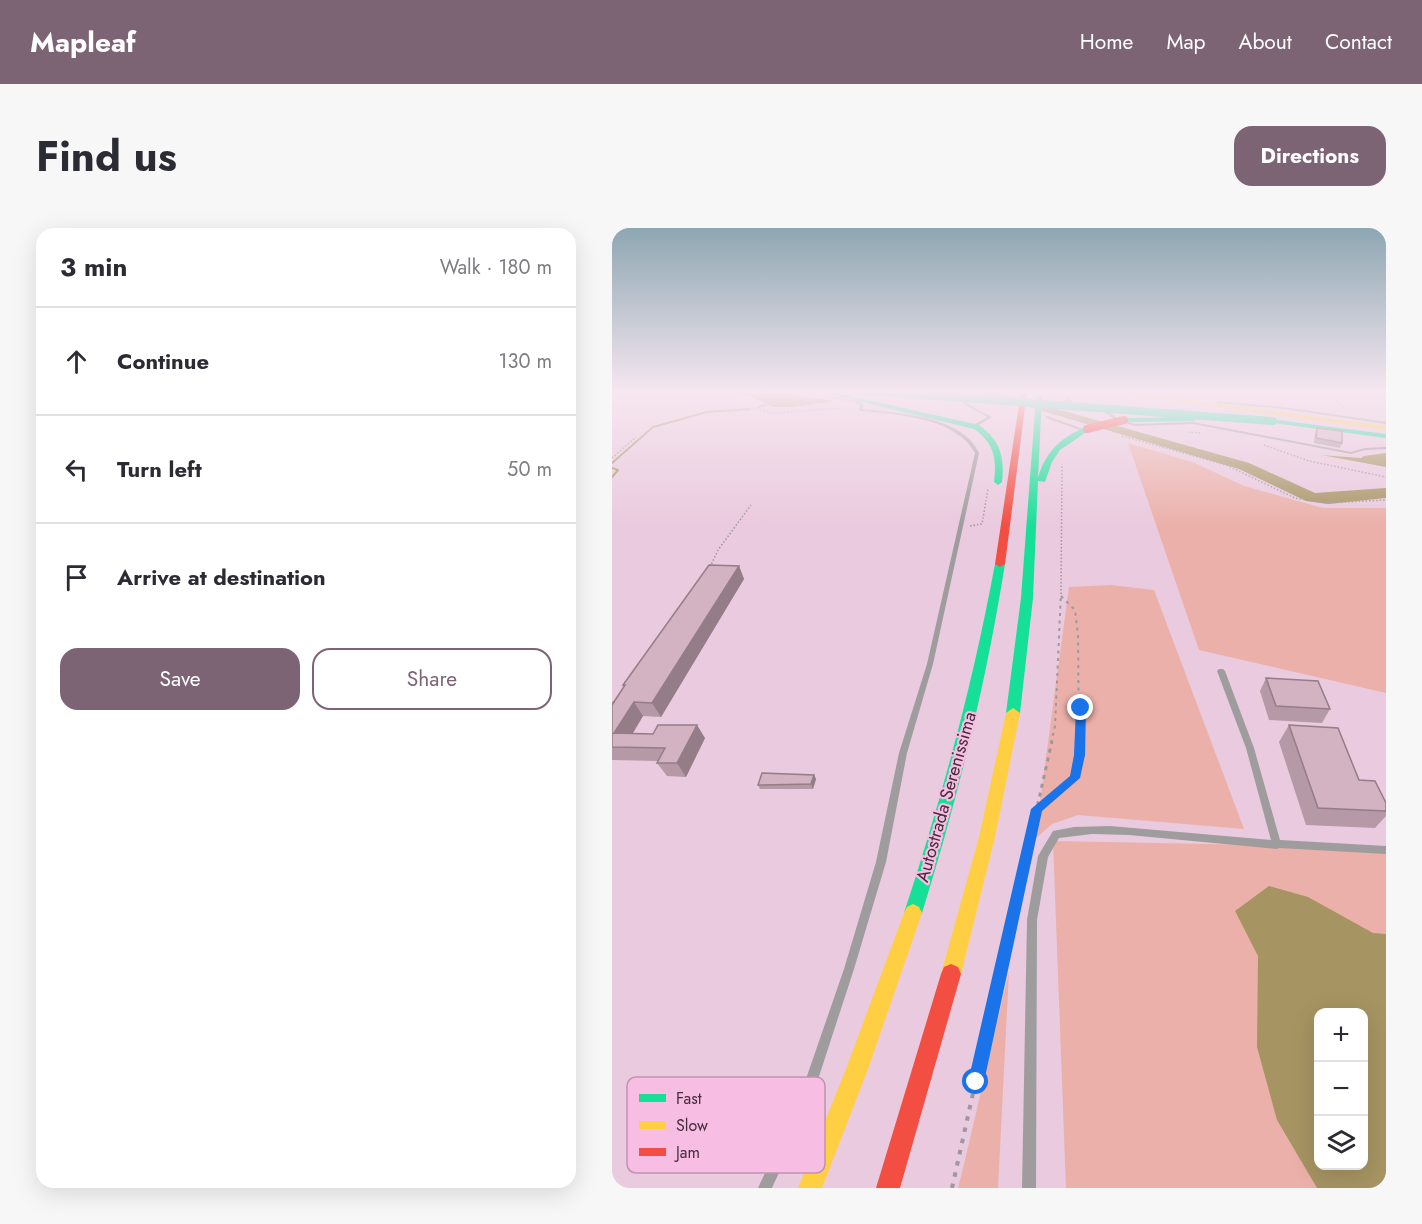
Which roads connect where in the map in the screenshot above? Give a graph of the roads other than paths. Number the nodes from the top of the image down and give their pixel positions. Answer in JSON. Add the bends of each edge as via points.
{"nodes":[{"id":1,"x":964,"y":436,"type":"edge"},
{"id":2,"x":991,"y":436,"type":"edge"},
{"id":3,"x":1013,"y":436,"type":"edge"},
{"id":4,"x":1040,"y":436,"type":"edge"},
{"id":5,"x":1074,"y":436,"type":"edge"},
{"id":6,"x":1261,"y":436,"type":"edge"},
{"id":7,"x":1310,"y":436,"type":"edge"},
{"id":8,"x":1386,"y":447,"type":"edge"},
{"id":9,"x":1005,"y":524,"type":"junction"},
{"id":10,"x":1033,"y":525,"type":"junction"},
{"id":11,"x":1221,"y":671,"type":"dead end"},
{"id":12,"x":1277,"y":845,"type":"junction"},
{"id":13,"x":1386,"y":850,"type":"edge"},
{"id":14,"x":813,"y":1077,"type":"edge"},
{"id":15,"x":825,"y":1148,"type":"edge"},
{"id":16,"x":772,"y":1173,"type":"edge"},
{"id":17,"x":816,"y":1173,"type":"edge"},
{"id":18,"x":765,"y":1188,"type":"edge"},
{"id":19,"x":810,"y":1188,"type":"edge"},
{"id":20,"x":888,"y":1188,"type":"edge"},
{"id":21,"x":1029,"y":1188,"type":"edge"}],
"edges":[{"from":1,"to":14,"type":"lane","via":[[977,453],[977,465],[930,664],[903,753],[881,862]]},
{"from":2,"to":9,"type":"main road","via":[[1001,456],[995,499]]},
{"from":3,"to":9,"type":"main road","name":"Autostrada Serenissima"},
{"from":4,"to":10,"type":"main road"},
{"from":5,"to":10,"type":"main road","via":[[1065,439],[1049,455]]},
{"from":6,"to":8,"type":"lane","via":[[1351,453]]},
{"from":7,"to":8,"type":"main road","bridge":true},
{"from":9,"to":15,"type":"main road","name":"Autostrada Serenissima","via":[[973,704],[943,815],[893,968]]},
{"from":10,"to":20,"type":"main road","via":[[1014,706],[990,818],[945,1001]]},
{"from":11,"to":12,"type":"lane","via":[[1250,748]]},
{"from":12,"to":13,"type":"lane"},
{"from":12,"to":21,"type":"lane","via":[[1105,830],[1056,834],[1043,856],[1032,920]]},
{"from":16,"to":18,"type":"lane"},
{"from":17,"to":19,"type":"main road","name":"Autostrada Serenissima"}]}
